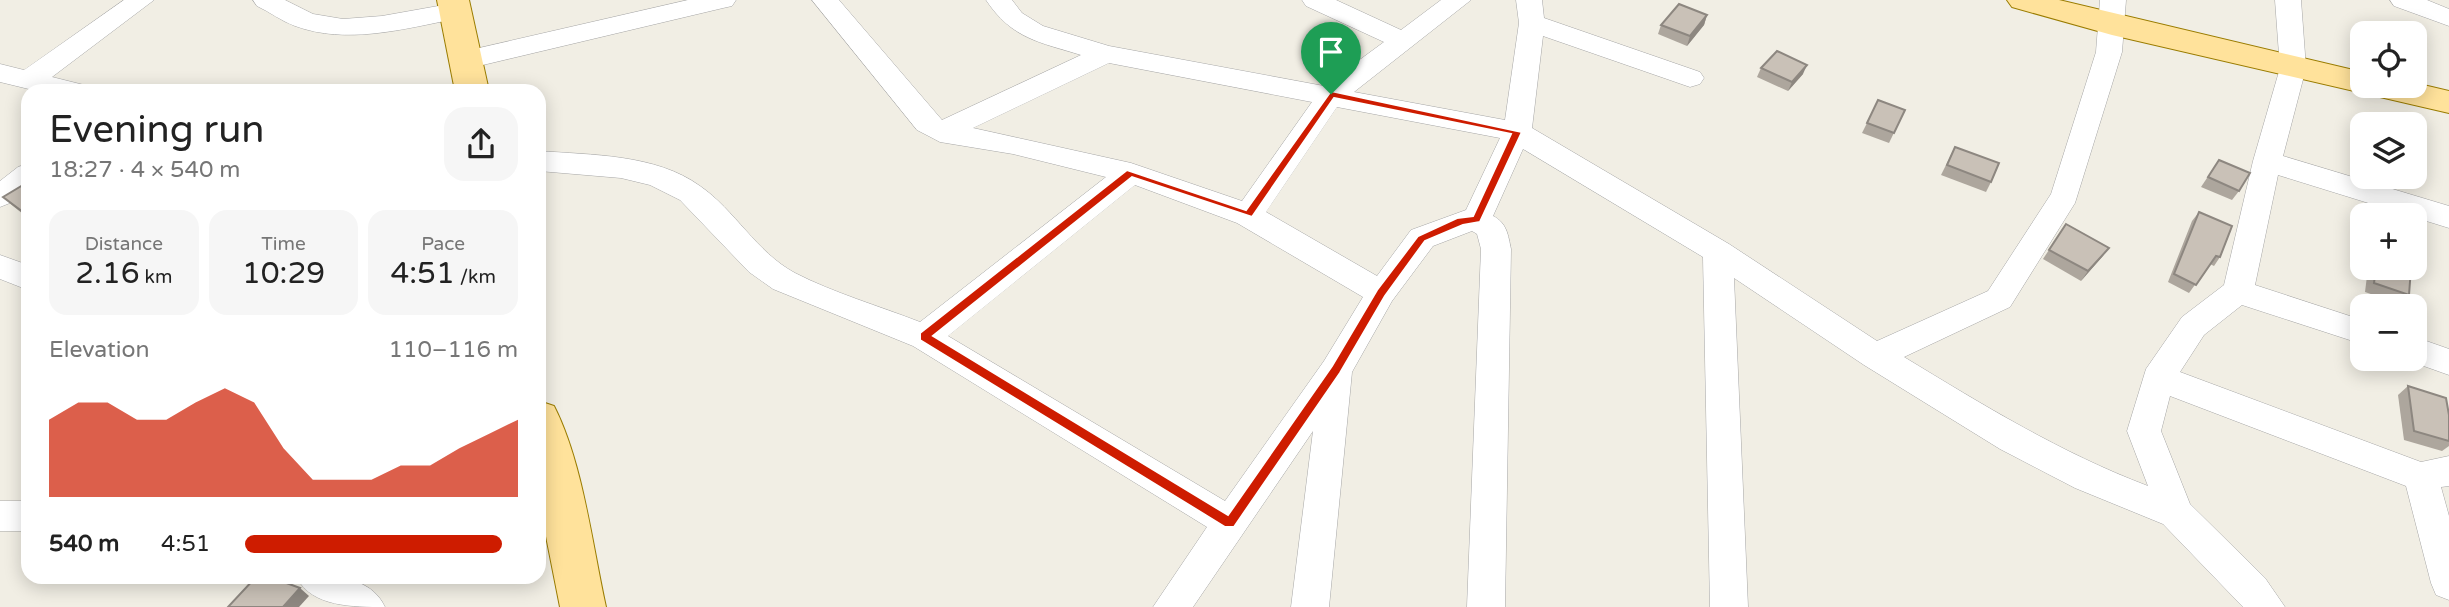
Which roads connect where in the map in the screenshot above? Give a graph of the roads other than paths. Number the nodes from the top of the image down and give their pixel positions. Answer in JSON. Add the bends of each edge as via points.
{"nodes":[{"id":1,"x":141,"y":0,"type":"edge"},
{"id":2,"x":266,"y":0,"type":"edge"},
{"id":3,"x":723,"y":0,"type":"edge"},
{"id":4,"x":825,"y":0,"type":"edge"},
{"id":5,"x":1315,"y":0,"type":"edge"},
{"id":6,"x":1458,"y":0,"type":"edge"},
{"id":7,"x":2023,"y":0,"type":"edge"},
{"id":8,"x":2288,"y":0,"type":"edge"},
{"id":9,"x":2403,"y":0,"type":"edge"},
{"id":10,"x":454,"y":6,"type":"edge"},
{"id":11,"x":1015,"y":6,"type":"edge"},
{"id":12,"x":1530,"y":11,"type":"edge"},
{"id":13,"x":2443,"y":11,"type":"edge"},
{"id":14,"x":2113,"y":12,"type":"edge"},
{"id":15,"x":1401,"y":40,"type":"junction"},
{"id":16,"x":1106,"y":54,"type":"junction"},
{"id":17,"x":2293,"y":68,"type":"junction"},
{"id":18,"x":0,"y":73,"type":"edge"},
{"id":19,"x":469,"y":76,"type":"edge"},
{"id":20,"x":1690,"y":78,"type":"dead end"},
{"id":21,"x":30,"y":79,"type":"junction"},
{"id":22,"x":2350,"y":80,"type":"edge"},
{"id":23,"x":48,"y":84,"type":"edge"},
{"id":24,"x":1331,"y":94,"type":"junction"},
{"id":25,"x":2427,"y":97,"type":"edge"},
{"id":26,"x":2449,"y":102,"type":"edge"},
{"id":27,"x":940,"y":132,"type":"junction"},
{"id":28,"x":1517,"y":132,"type":"junction"},
{"id":29,"x":2267,"y":161,"type":"junction"},
{"id":30,"x":546,"y":162,"type":"edge"},
{"id":31,"x":1131,"y":173,"type":"junction"},
{"id":32,"x":21,"y":180,"type":"edge"},
{"id":33,"x":0,"y":196,"type":"edge"},
{"id":34,"x":1248,"y":215,"type":"junction"},
{"id":35,"x":2449,"y":217,"type":"edge"},
{"id":36,"x":1476,"y":220,"type":"junction"},
{"id":37,"x":1718,"y":252,"type":"junction"},
{"id":38,"x":0,"y":267,"type":"edge"},
{"id":39,"x":21,"y":275,"type":"edge"},
{"id":40,"x":2238,"y":291,"type":"junction"},
{"id":41,"x":1381,"y":293,"type":"junction"},
{"id":42,"x":2350,"y":328,"type":"edge"},
{"id":43,"x":924,"y":337,"type":"junction"},
{"id":44,"x":2427,"y":354,"type":"edge"},
{"id":45,"x":1875,"y":356,"type":"junction"},
{"id":46,"x":2449,"y":362,"type":"edge"},
{"id":47,"x":1336,"y":370,"type":"junction"},
{"id":48,"x":2158,"y":378,"type":"junction"},
{"id":49,"x":546,"y":443,"type":"edge"},
{"id":50,"x":2435,"y":474,"type":"edge"},
{"id":51,"x":2176,"y":513,"type":"junction"},
{"id":52,"x":0,"y":516,"type":"edge"},
{"id":53,"x":21,"y":516,"type":"edge"},
{"id":54,"x":1230,"y":523,"type":"junction"},
{"id":55,"x":2449,"y":583,"type":"edge"},
{"id":56,"x":326,"y":584,"type":"edge"},
{"id":57,"x":366,"y":607,"type":"edge"},
{"id":58,"x":583,"y":607,"type":"edge"},
{"id":59,"x":1172,"y":607,"type":"edge"},
{"id":60,"x":1310,"y":607,"type":"edge"},
{"id":61,"x":1486,"y":607,"type":"edge"},
{"id":62,"x":1729,"y":607,"type":"edge"},
{"id":63,"x":2266,"y":607,"type":"edge"}],
"edges":[{"from":1,"to":21,"type":"street"},
{"from":2,"to":10,"type":"street","via":[[309,22],[332,26],[357,26]]},
{"from":3,"to":19,"type":"street"},
{"from":4,"to":27,"type":"street","via":[[927,123]]},
{"from":5,"to":15,"type":"street"},
{"from":6,"to":15,"type":"street"},
{"from":7,"to":14,"type":"main road"},
{"from":8,"to":17,"type":"street"},
{"from":9,"to":13,"type":"street"},
{"from":10,"to":19,"type":"main road"},
{"from":11,"to":16,"type":"street","via":[[1034,32]]},
{"from":12,"to":20,"type":"street"},
{"from":12,"to":28,"type":"street"},
{"from":14,"to":17,"type":"main road"},
{"from":14,"to":45,"type":"street","via":[[2109,52],[2065,195],[1999,299]]},
{"from":15,"to":24,"type":"street"},
{"from":16,"to":24,"type":"street"},
{"from":16,"to":27,"type":"street"},
{"from":17,"to":22,"type":"main road"},
{"from":17,"to":29,"type":"street"},
{"from":18,"to":21,"type":"street"},
{"from":21,"to":23,"type":"street"},
{"from":24,"to":28,"type":"street"},
{"from":24,"to":34,"type":"street"},
{"from":25,"to":26,"type":"main road"},
{"from":27,"to":31,"type":"street","via":[[1013,144]]},
{"from":28,"to":36,"type":"street"},
{"from":28,"to":37,"type":"street"},
{"from":29,"to":35,"type":"street"},
{"from":29,"to":40,"type":"street"},
{"from":30,"to":43,"type":"street","via":[[621,168],[657,177],[690,193],[783,281]]},
{"from":31,"to":34,"type":"street"},
{"from":31,"to":43,"type":"street"},
{"from":32,"to":33,"type":"street"},
{"from":34,"to":41,"type":"street"},
{"from":36,"to":41,"type":"street","via":[[1461,221],[1422,238]]},
{"from":36,"to":61,"type":"street","via":[[1491,228],[1496,249]]},
{"from":37,"to":45,"type":"street"},
{"from":37,"to":62,"type":"street"},
{"from":38,"to":39,"type":"street"},
{"from":40,"to":42,"type":"street"},
{"from":40,"to":48,"type":"street","via":[[2193,326]]},
{"from":41,"to":47,"type":"street"},
{"from":43,"to":54,"type":"street"},
{"from":44,"to":46,"type":"street"},
{"from":45,"to":51,"type":"street","via":[[2012,439],[2087,478]]},
{"from":47,"to":54,"type":"street"},
{"from":47,"to":60,"type":"street"},
{"from":48,"to":50,"type":"street"},
{"from":48,"to":51,"type":"street","via":[[2144,431]]},
{"from":49,"to":58,"type":"main road"},
{"from":50,"to":55,"type":"street"},
{"from":51,"to":63,"type":"street"},
{"from":52,"to":53,"type":"street"},
{"from":54,"to":59,"type":"street"},
{"from":56,"to":57,"type":"street"}]}
